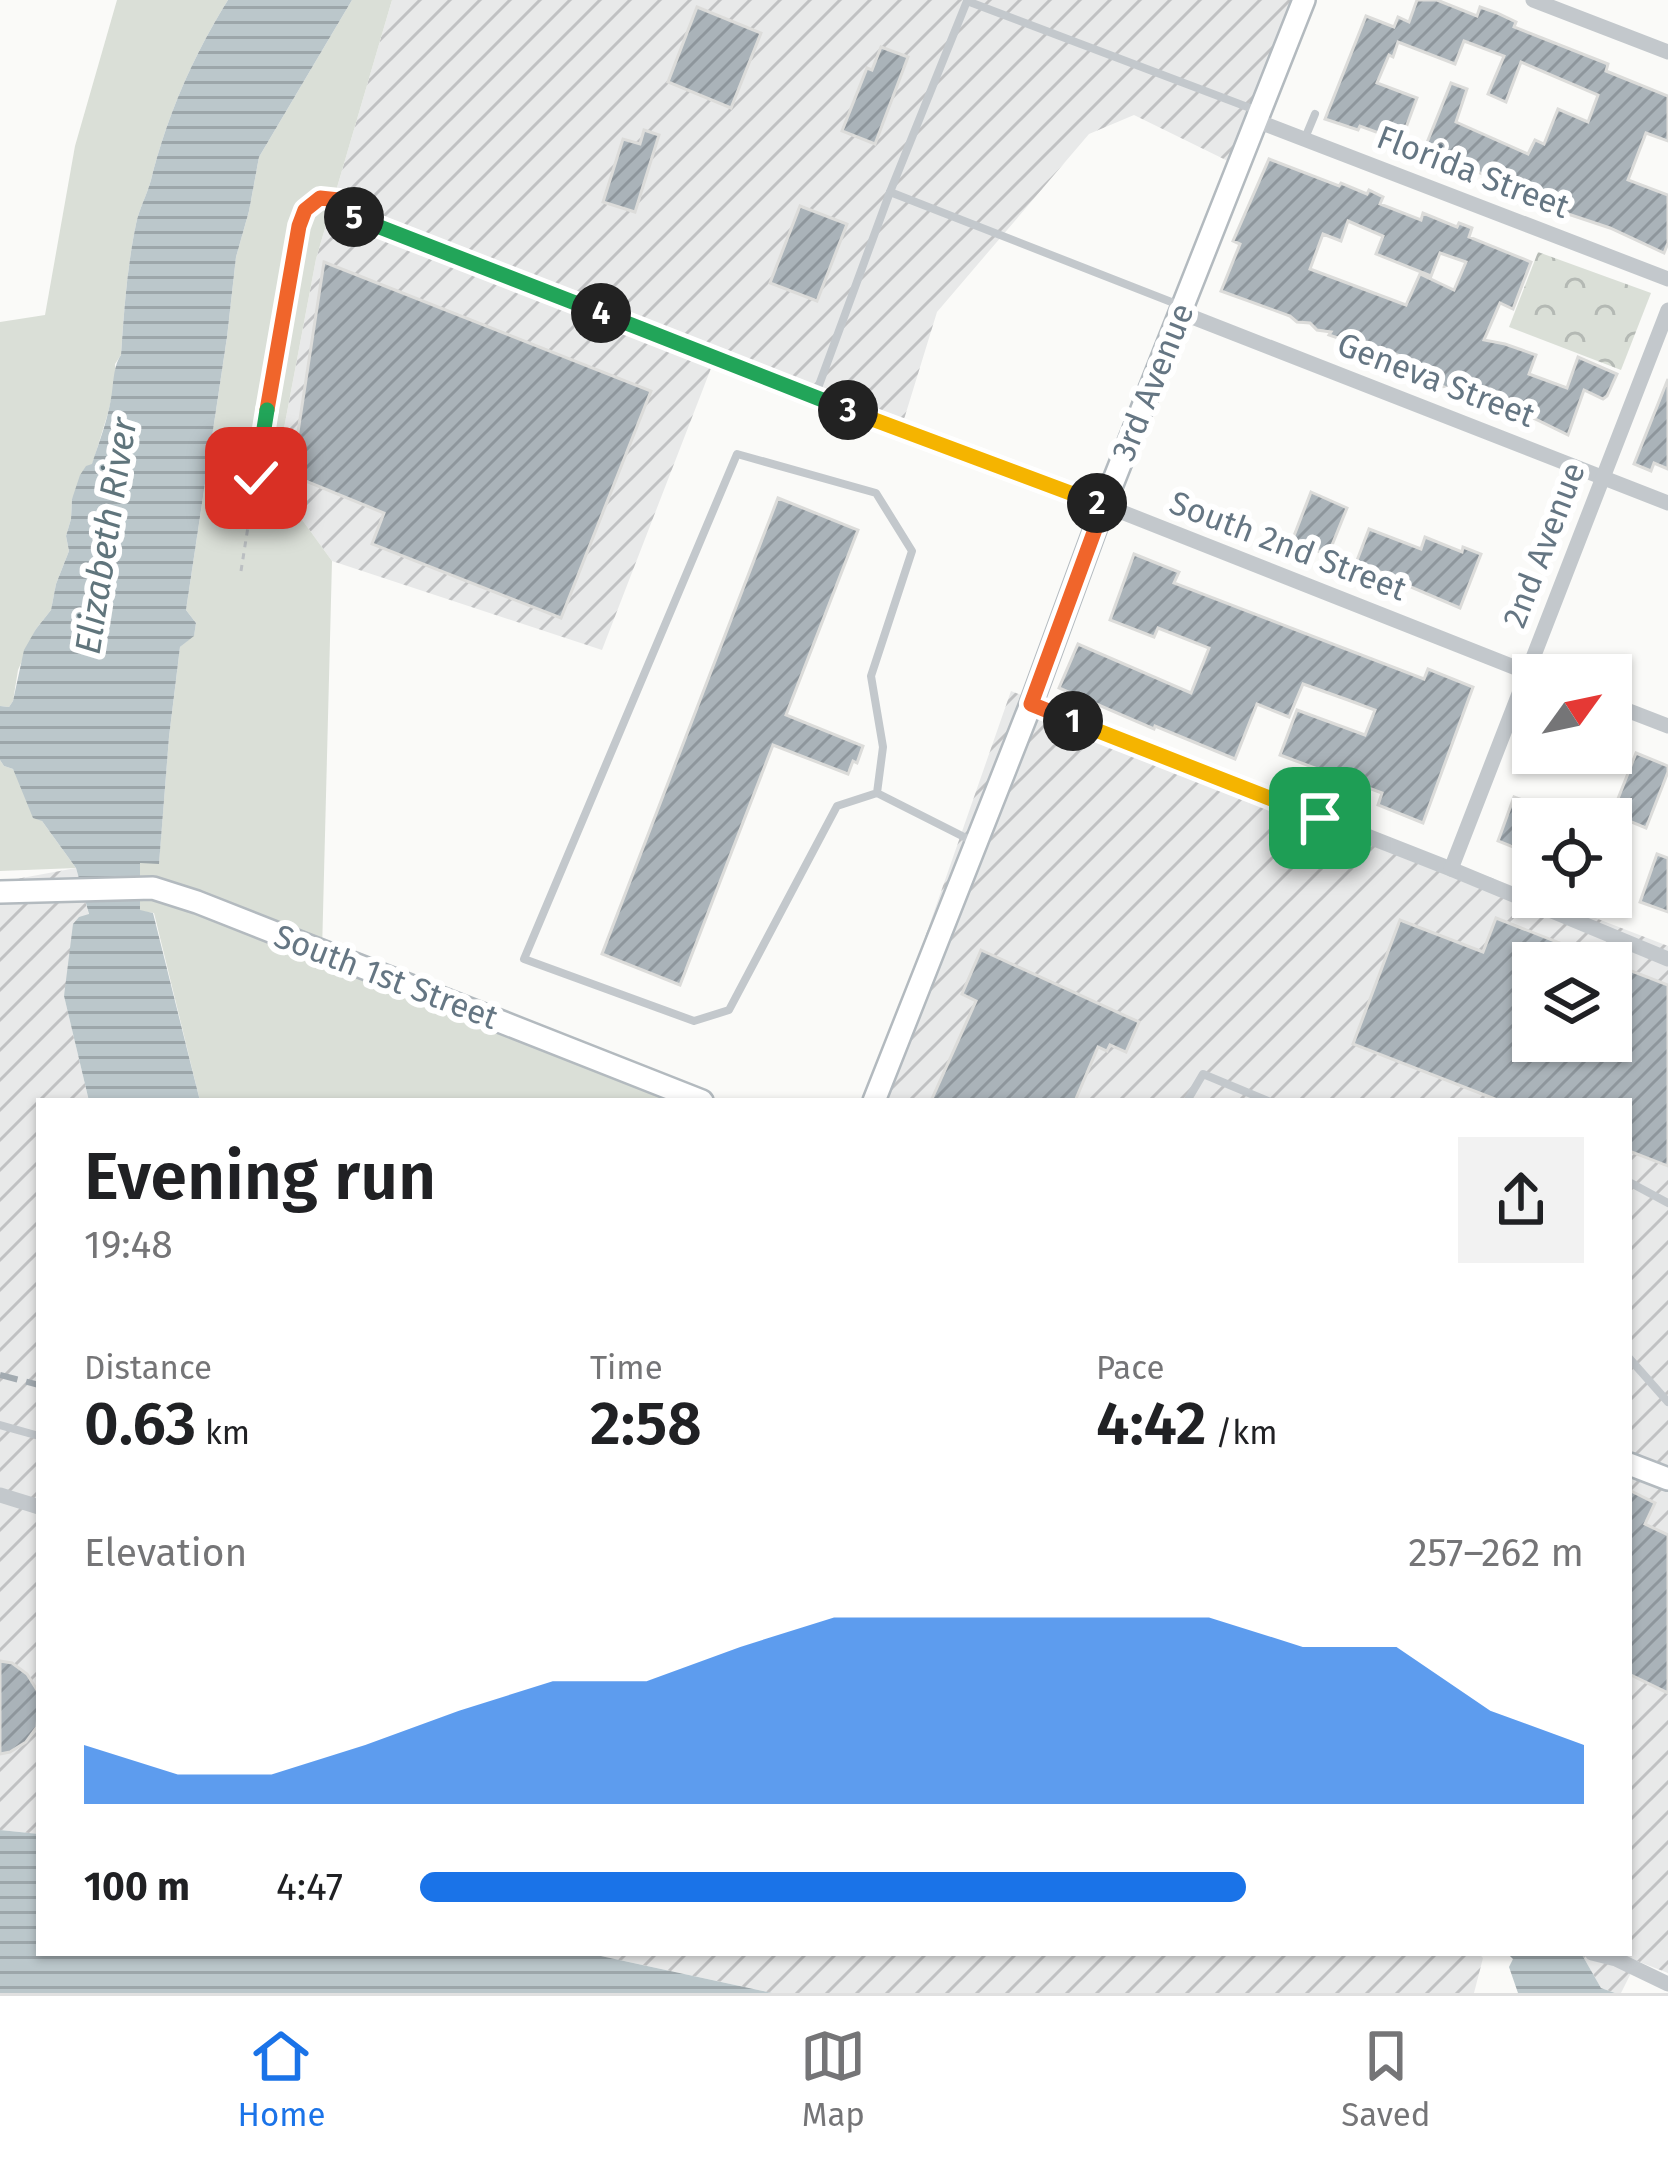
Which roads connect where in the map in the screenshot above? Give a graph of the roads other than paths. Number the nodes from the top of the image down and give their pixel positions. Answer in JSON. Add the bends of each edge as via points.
{"nodes":[{"id":1,"x":1304,"y":0,"type":"edge"},
{"id":2,"x":1533,"y":0,"type":"edge"},
{"id":3,"x":1668,"y":52,"type":"edge"},
{"id":4,"x":1315,"y":114,"type":"dead end"},
{"id":5,"x":1258,"y":116,"type":"junction"},
{"id":6,"x":1305,"y":140,"type":"junction"},
{"id":7,"x":890,"y":192,"type":"junction"},
{"id":8,"x":348,"y":214,"type":"road end"},
{"id":9,"x":1668,"y":279,"type":"edge"},
{"id":10,"x":1183,"y":310,"type":"junction"},
{"id":11,"x":1668,"y":310,"type":"edge"},
{"id":12,"x":814,"y":398,"type":"junction"},
{"id":13,"x":1602,"y":477,"type":"junction"},
{"id":14,"x":1668,"y":503,"type":"edge"},
{"id":15,"x":1104,"y":505,"type":"junction"},
{"id":16,"x":1537,"y":654,"type":"edge"},
{"id":17,"x":1512,"y":667,"type":"edge"},
{"id":18,"x":1031,"y":704,"type":"junction"},
{"id":19,"x":1632,"y":712,"type":"edge"},
{"id":20,"x":1512,"y":718,"type":"edge"},
{"id":21,"x":1668,"y":726,"type":"edge"},
{"id":22,"x":877,"y":794,"type":"junction"},
{"id":23,"x":975,"y":842,"type":"junction"},
{"id":24,"x":1451,"y":869,"type":"junction"},
{"id":25,"x":0,"y":892,"type":"edge"},
{"id":26,"x":1668,"y":959,"type":"edge"},
{"id":27,"x":694,"y":1098,"type":"edge"},
{"id":28,"x":875,"y":1098,"type":"edge"},
{"id":29,"x":1189,"y":1098,"type":"edge"},
{"id":30,"x":1261,"y":1098,"type":"edge"},
{"id":31,"x":1632,"y":1184,"type":"edge"},
{"id":32,"x":1668,"y":1203,"type":"edge"},
{"id":33,"x":1632,"y":1361,"type":"edge"},
{"id":34,"x":1668,"y":1402,"type":"edge"},
{"id":35,"x":0,"y":1425,"type":"edge"},
{"id":36,"x":36,"y":1435,"type":"edge"},
{"id":37,"x":1632,"y":1465,"type":"edge"},
{"id":38,"x":1668,"y":1479,"type":"edge"},
{"id":39,"x":0,"y":1496,"type":"edge"},
{"id":40,"x":36,"y":1506,"type":"edge"},
{"id":41,"x":1604,"y":1956,"type":"edge"},
{"id":42,"x":1668,"y":1984,"type":"edge"}],
"edges":[{"from":1,"to":5,"type":"street","name":"3rd Avenue"},
{"from":2,"to":3,"type":"street"},
{"from":4,"to":6,"type":"lane"},
{"from":5,"to":6,"type":"street","name":"Florida Street"},
{"from":5,"to":7,"type":"lane","via":[[967,1]]},
{"from":5,"to":10,"type":"street","name":"3rd Avenue"},
{"from":6,"to":9,"type":"street","name":"Florida Street"},
{"from":7,"to":10,"type":"lane"},
{"from":7,"to":12,"type":"lane"},
{"from":8,"to":12,"type":"street","name":"South 2nd Street"},
{"from":10,"to":13,"type":"street","name":"Geneva Street"},
{"from":10,"to":15,"type":"street","name":"3rd Avenue"},
{"from":11,"to":13,"type":"street","name":"2nd Avenue"},
{"from":12,"to":15,"type":"street","name":"South 2nd Street"},
{"from":13,"to":14,"type":"street","name":"Geneva Street"},
{"from":13,"to":16,"type":"street","name":"2nd Avenue"},
{"from":15,"to":17,"type":"street","name":"South 2nd Street"},
{"from":15,"to":18,"type":"street","name":"3rd Avenue"},
{"from":18,"to":23,"type":"street","name":"3rd Avenue"},
{"from":18,"to":24,"type":"street"},
{"from":19,"to":21,"type":"street"},
{"from":20,"to":24,"type":"street","name":"2nd Avenue"},
{"from":22,"to":22,"type":"lane","via":[[883,747],[871,676],[912,551],[876,493],[737,454],[524,959],[694,1021],[729,1010],[837,806]]},
{"from":22,"to":23,"type":"lane"},
{"from":23,"to":28,"type":"street","name":"3rd Avenue"},
{"from":24,"to":26,"type":"street"},
{"from":25,"to":27,"type":"street","name":"South 1st Street","via":[[153,888]]},
{"from":29,"to":30,"type":"lane","via":[[1203,1074]]},
{"from":31,"to":32,"type":"lane"},
{"from":33,"to":34,"type":"lane"},
{"from":35,"to":36,"type":"lane"},
{"from":37,"to":38,"type":"street"},
{"from":39,"to":40,"type":"street"},
{"from":41,"to":42,"type":"street"}]}
